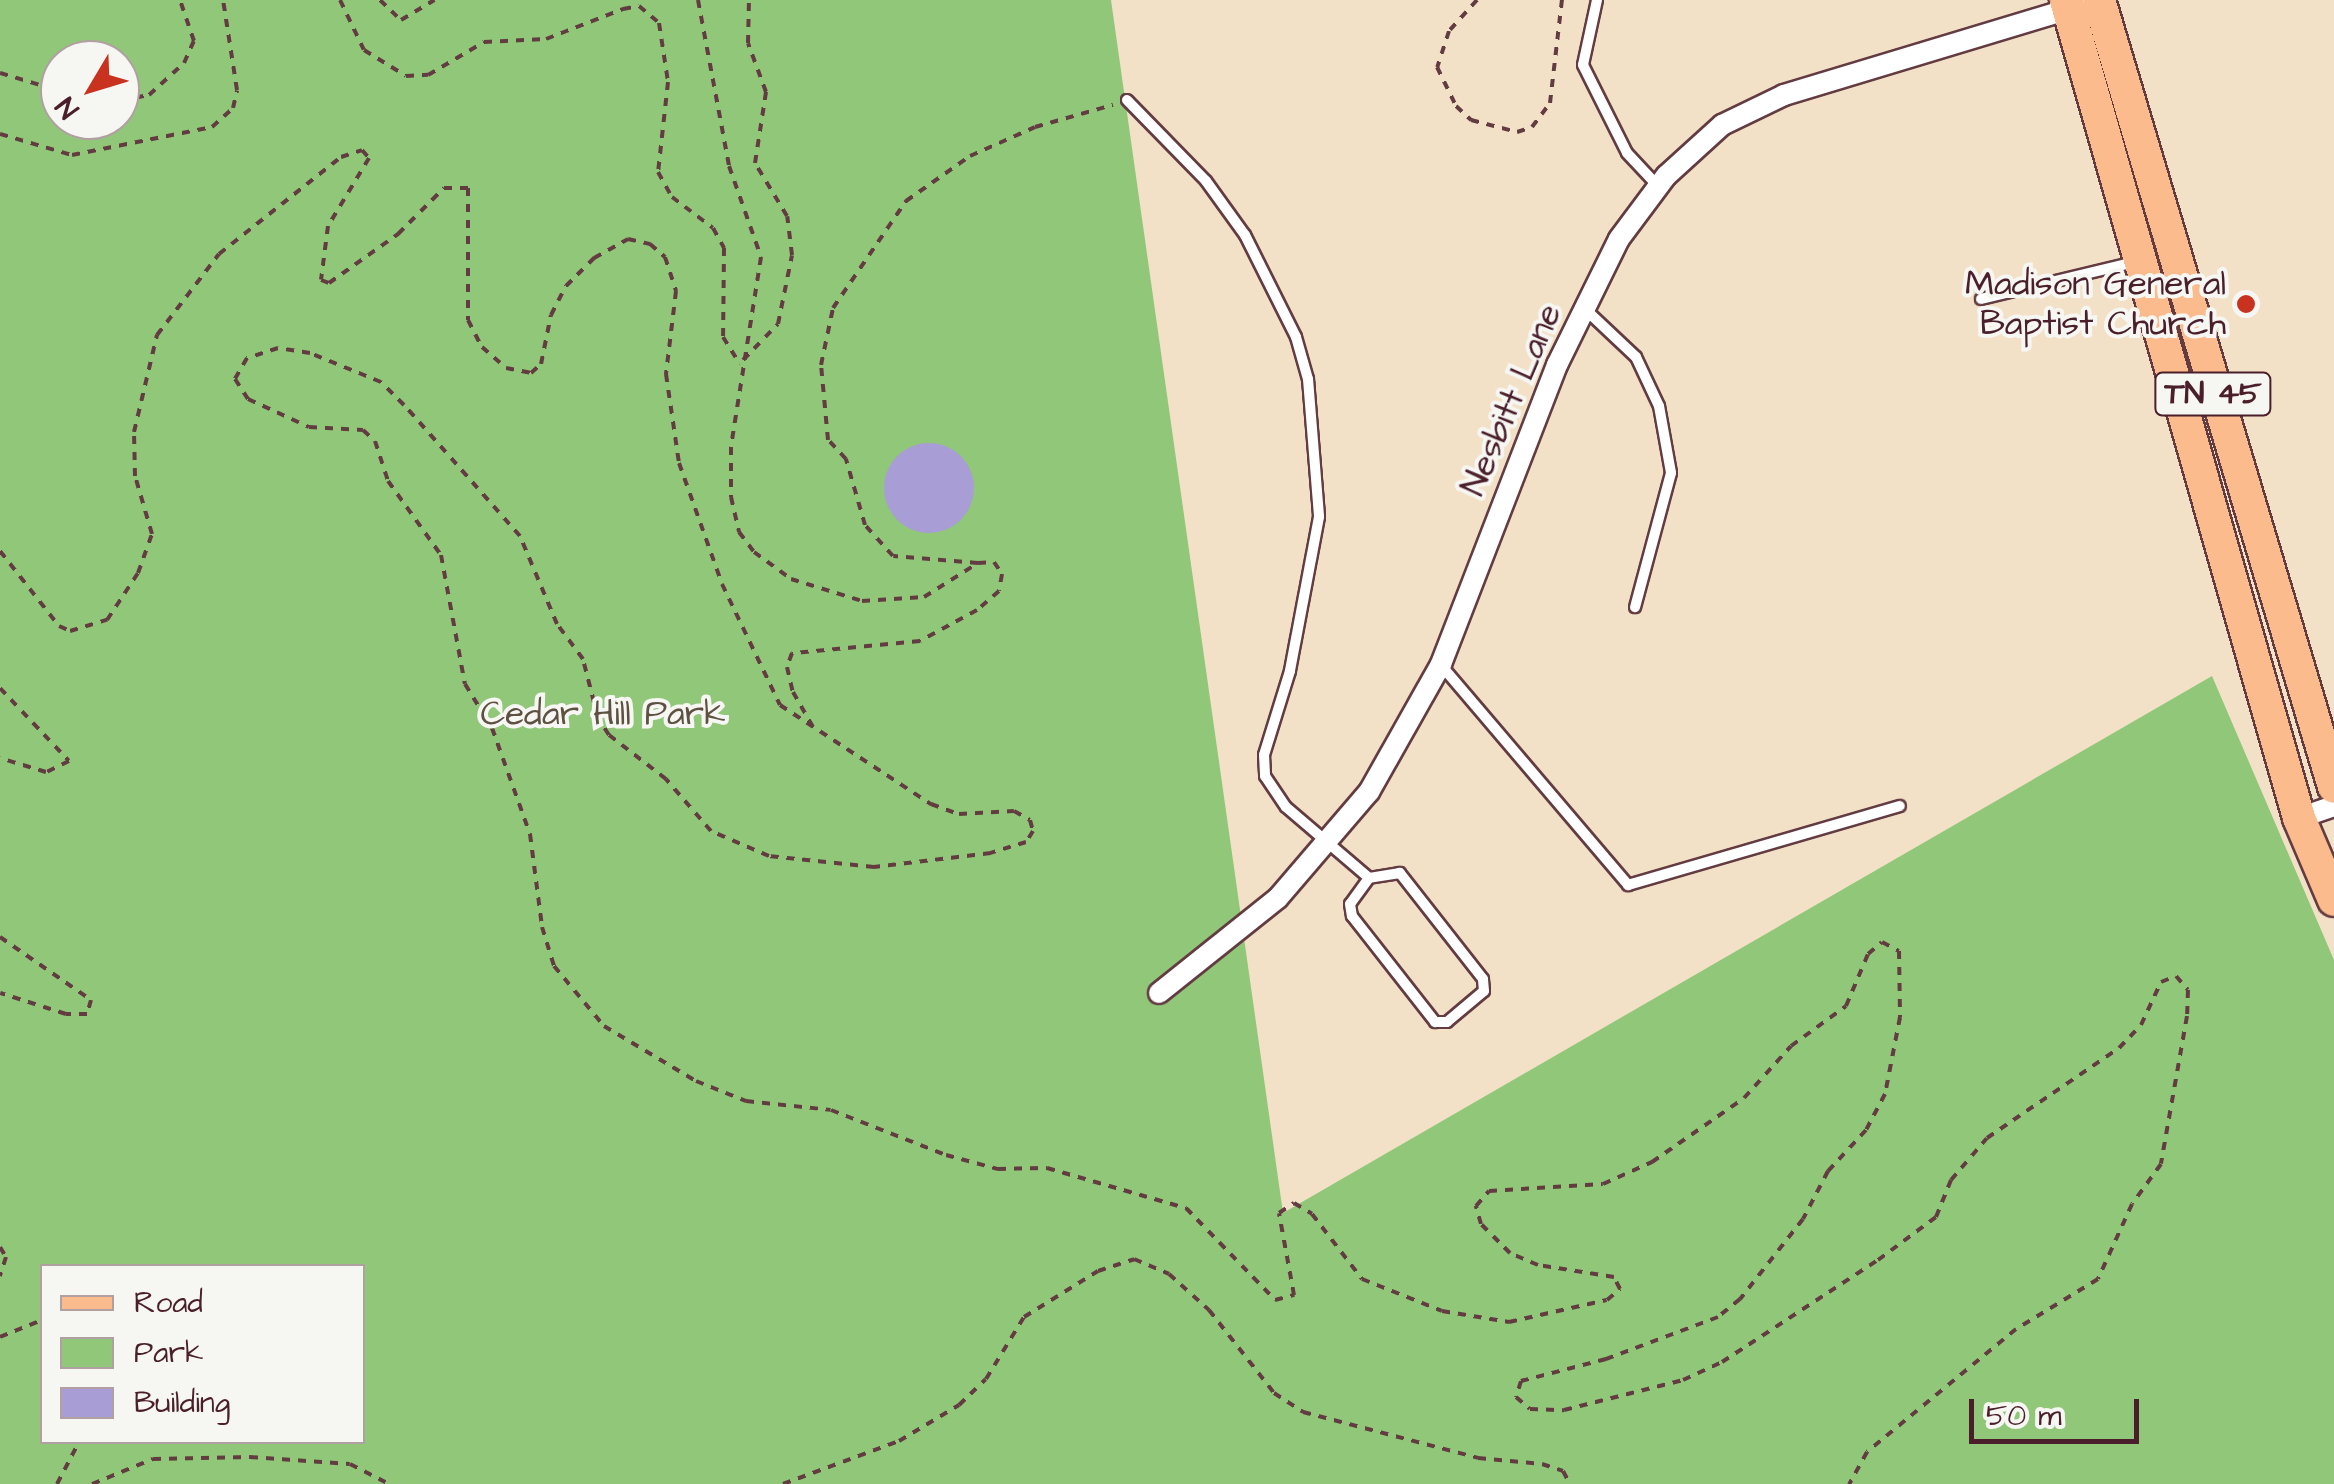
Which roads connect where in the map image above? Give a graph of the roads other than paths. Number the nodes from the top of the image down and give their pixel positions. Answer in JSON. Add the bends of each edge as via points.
{"nodes":[{"id":1,"x":1597,"y":0,"type":"edge"},
{"id":2,"x":2088,"y":2,"type":"edge"},
{"id":3,"x":1128,"y":100,"type":"road end"},
{"id":4,"x":1658,"y":186,"type":"junction"},
{"id":5,"x":2141,"y":261,"type":"junction"},
{"id":6,"x":1981,"y":299,"type":"dead end"},
{"id":7,"x":1585,"y":308,"type":"junction"},
{"id":8,"x":2243,"y":555,"type":"junction"},
{"id":9,"x":1635,"y":608,"type":"dead end"},
{"id":10,"x":2283,"y":631,"type":"junction"},
{"id":11,"x":2250,"y":642,"type":"junction"},
{"id":12,"x":1440,"y":664,"type":"junction"},
{"id":13,"x":2334,"y":787,"type":"edge"},
{"id":14,"x":1900,"y":806,"type":"dead end"},
{"id":15,"x":2334,"y":806,"type":"edge"},
{"id":16,"x":2299,"y":818,"type":"junction"},
{"id":17,"x":1328,"y":842,"type":"junction"},
{"id":18,"x":1369,"y":878,"type":"junction"},
{"id":19,"x":2334,"y":900,"type":"edge"},
{"id":20,"x":1159,"y":993,"type":"dead end"}],
"edges":[{"from":1,"to":4,"type":"lane","via":[[1583,66],[1627,153]]},
{"from":2,"to":4,"type":"street","name":"Nesbitt Lane","via":[[1784,95],[1722,125]]},
{"from":2,"to":5,"type":"main road","number":"TN 45"},
{"from":2,"to":8,"type":"main road","number":"TN 45"},
{"from":3,"to":17,"type":"lane","via":[[1206,181],[1245,236],[1290,324],[1308,380],[1320,517],[1290,670],[1264,755],[1274,793]]},
{"from":4,"to":7,"type":"street","name":"Nesbitt Lane","via":[[1619,238]]},
{"from":5,"to":6,"type":"lane"},
{"from":5,"to":8,"type":"main road","number":"TN 45"},
{"from":7,"to":9,"type":"lane","via":[[1636,357],[1660,406],[1671,473]]},
{"from":7,"to":12,"type":"street","name":"Nesbitt Lane"},
{"from":8,"to":10,"type":"main road","number":"TN 45"},
{"from":8,"to":11,"type":"main road","number":"TN 45"},
{"from":10,"to":11,"type":"lane"},
{"from":10,"to":13,"type":"main road","number":"TN 45"},
{"from":11,"to":16,"type":"main road","number":"TN 45"},
{"from":12,"to":14,"type":"lane","via":[[1628,885]]},
{"from":12,"to":17,"type":"street","name":"Nesbitt Lane","via":[[1369,792]]},
{"from":15,"to":16,"type":"street"},
{"from":16,"to":19,"type":"main road","number":"TN 45"},
{"from":17,"to":18,"type":"lane"},
{"from":17,"to":20,"type":"street","name":"Nesbitt Lane","via":[[1278,898]]},
{"from":18,"to":18,"type":"lane","via":[[1350,904],[1352,916],[1435,1022],[1447,1022],[1484,991],[1483,979],[1400,873]]}]}
